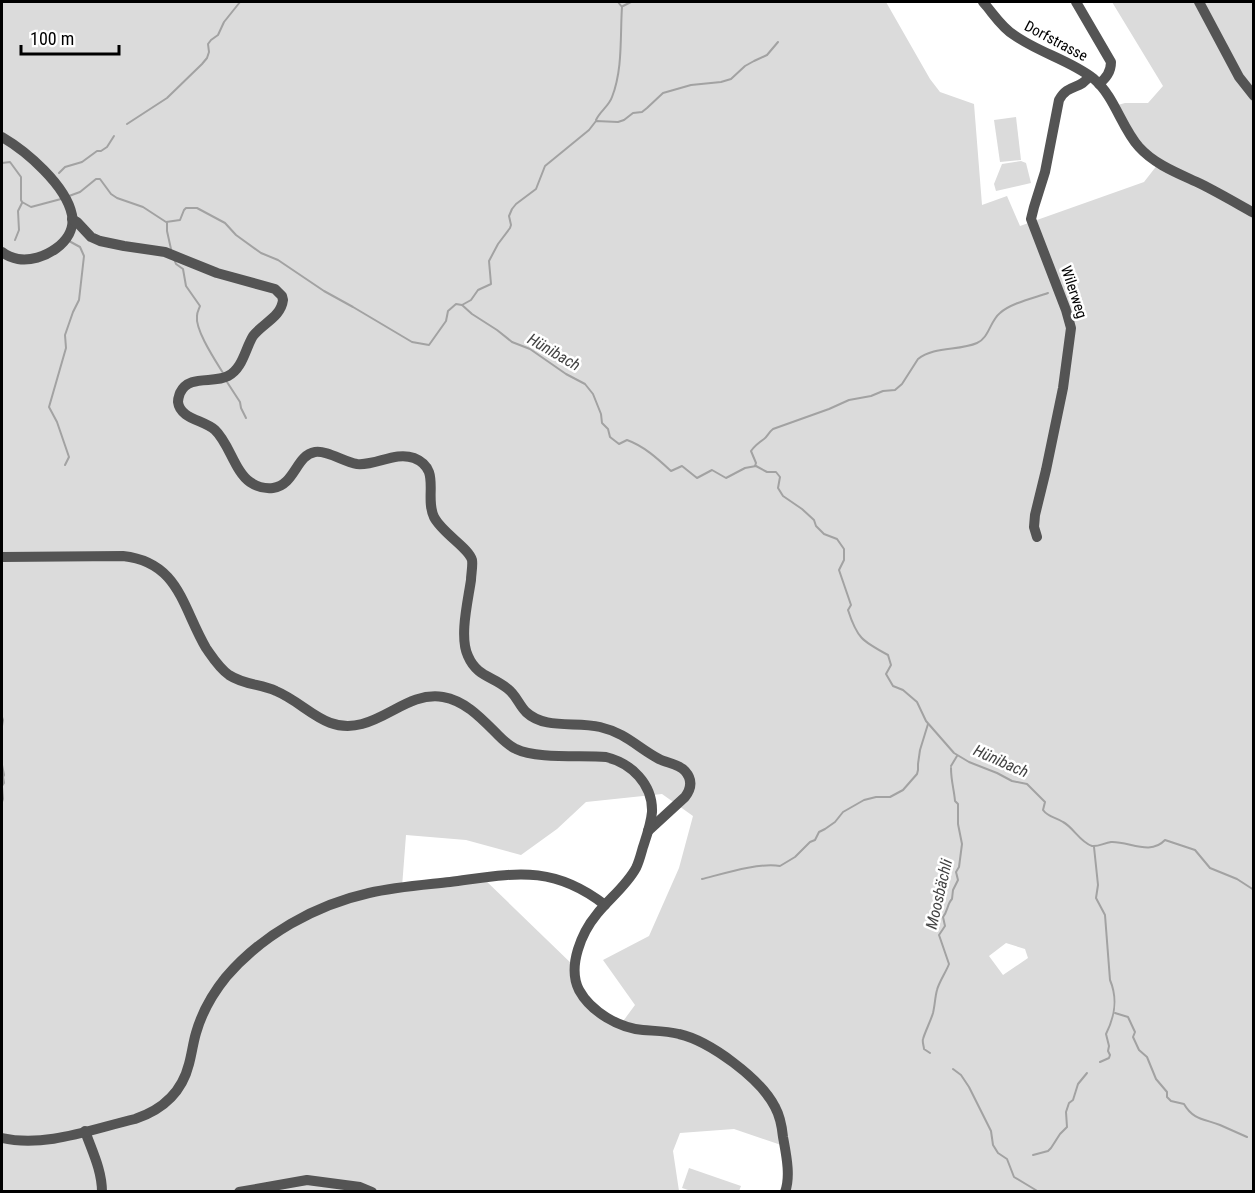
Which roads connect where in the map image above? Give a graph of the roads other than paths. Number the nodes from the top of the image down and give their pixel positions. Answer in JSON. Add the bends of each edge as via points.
{"nodes":[{"id":1,"x":983,"y":2,"type":"edge"},
{"id":2,"x":1076,"y":2,"type":"edge"},
{"id":3,"x":1199,"y":2,"type":"edge"},
{"id":4,"x":1089,"y":76,"type":"junction"},
{"id":5,"x":1099,"y":84,"type":"junction"},
{"id":6,"x":1254,"y":96,"type":"edge"},
{"id":7,"x":2,"y":137,"type":"edge"},
{"id":8,"x":1254,"y":213,"type":"edge"},
{"id":9,"x":72,"y":219,"type":"junction"},
{"id":10,"x":2,"y":252,"type":"edge"},
{"id":11,"x":1037,"y":537,"type":"dead end"},
{"id":12,"x":2,"y":557,"type":"edge"},
{"id":13,"x":648,"y":831,"type":"junction"},
{"id":14,"x":605,"y":905,"type":"junction"},
{"id":15,"x":85,"y":1131,"type":"junction"},
{"id":16,"x":2,"y":1138,"type":"edge"},
{"id":17,"x":102,"y":1191,"type":"edge"},
{"id":18,"x":239,"y":1191,"type":"edge"},
{"id":19,"x":372,"y":1191,"type":"edge"},
{"id":20,"x":784,"y":1191,"type":"edge"}],
"edges":[{"from":1,"to":4,"type":"street","name":"Dorfstrasse","via":[[1011,33]]},
{"from":2,"to":5,"type":"street","via":[[1111,62],[1111,69]]},
{"from":3,"to":6,"type":"street"},
{"from":4,"to":5,"type":"street","name":"Dorfstrasse"},
{"from":4,"to":11,"type":"street","name":"Wilerweg","via":[[1063,92],[1059,100],[1031,219],[1071,327],[1063,388],[1035,515]]},
{"from":5,"to":8,"type":"street","name":"Dorfstrasse","via":[[1132,139],[1149,156]]},
{"from":7,"to":9,"type":"street","via":[[53,180]]},
{"from":9,"to":10,"type":"street","via":[[66,239],[42,255],[21,260]]},
{"from":9,"to":13,"type":"street","via":[[100,241],[165,252],[278,291],[283,300],[279,311],[255,333],[235,370],[221,379],[188,384],[178,399],[181,409],[216,431],[243,475],[261,487],[284,484],[306,456],[316,452],[354,463],[372,463],[401,455],[424,464],[431,477],[430,504],[435,519],[472,560],[464,643],[476,669],[509,690],[532,717],[615,732],[680,767],[689,777],[685,797]]},
{"from":12,"to":13,"type":"street","via":[[123,556],[153,565],[175,585],[220,668],[238,681],[279,692],[324,721],[341,726],[362,724],[418,699],[445,697],[468,707],[516,749],[616,760],[634,771],[648,791],[652,811]]},
{"from":13,"to":14,"type":"street","via":[[636,868]]},
{"from":14,"to":15,"type":"street","via":[[561,879],[528,874],[369,893],[325,907],[261,944],[225,979],[200,1022],[187,1072],[166,1103],[144,1116]]},
{"from":14,"to":20,"type":"street","via":[[588,928],[578,953],[575,974],[579,990],[612,1020],[634,1029],[687,1036],[750,1077],[767,1094],[778,1114],[787,1169]]},
{"from":15,"to":16,"type":"street","via":[[33,1142]]},
{"from":15,"to":17,"type":"street","via":[[99,1168]]},
{"from":18,"to":19,"type":"street","via":[[307,1180]]}]}
